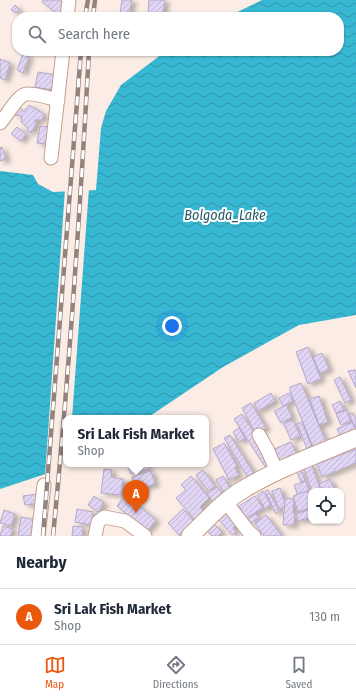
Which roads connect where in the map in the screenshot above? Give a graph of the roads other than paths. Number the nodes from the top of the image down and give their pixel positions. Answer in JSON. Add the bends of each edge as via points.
{"nodes":[{"id":1,"x":69,"y":0,"type":"edge"},
{"id":2,"x":68,"y":12,"type":"edge"},
{"id":3,"x":62,"y":56,"type":"edge"},
{"id":4,"x":58,"y":100,"type":"junction"},
{"id":5,"x":0,"y":123,"type":"edge"},
{"id":6,"x":51,"y":158,"type":"dead end"},
{"id":7,"x":259,"y":435,"type":"dead end"},
{"id":8,"x":356,"y":438,"type":"edge"},
{"id":9,"x":277,"y":472,"type":"junction"},
{"id":10,"x":44,"y":485,"type":"dead end"},
{"id":11,"x":226,"y":502,"type":"junction"},
{"id":12,"x":38,"y":536,"type":"edge"},
{"id":13,"x":95,"y":536,"type":"edge"},
{"id":14,"x":145,"y":536,"type":"edge"},
{"id":15,"x":190,"y":536,"type":"edge"},
{"id":16,"x":254,"y":536,"type":"edge"}],
"edges":[{"from":1,"to":2,"type":"street"},
{"from":3,"to":4,"type":"street"},
{"from":4,"to":5,"type":"street","via":[[25,94]]},
{"from":4,"to":6,"type":"street"},
{"from":7,"to":9,"type":"street"},
{"from":8,"to":9,"type":"main road"},
{"from":9,"to":11,"type":"main road"},
{"from":10,"to":12,"type":"street"},
{"from":11,"to":15,"type":"main road"},
{"from":11,"to":16,"type":"street"},
{"from":13,"to":14,"type":"street","via":[[98,522],[104,517],[125,521]]}]}
